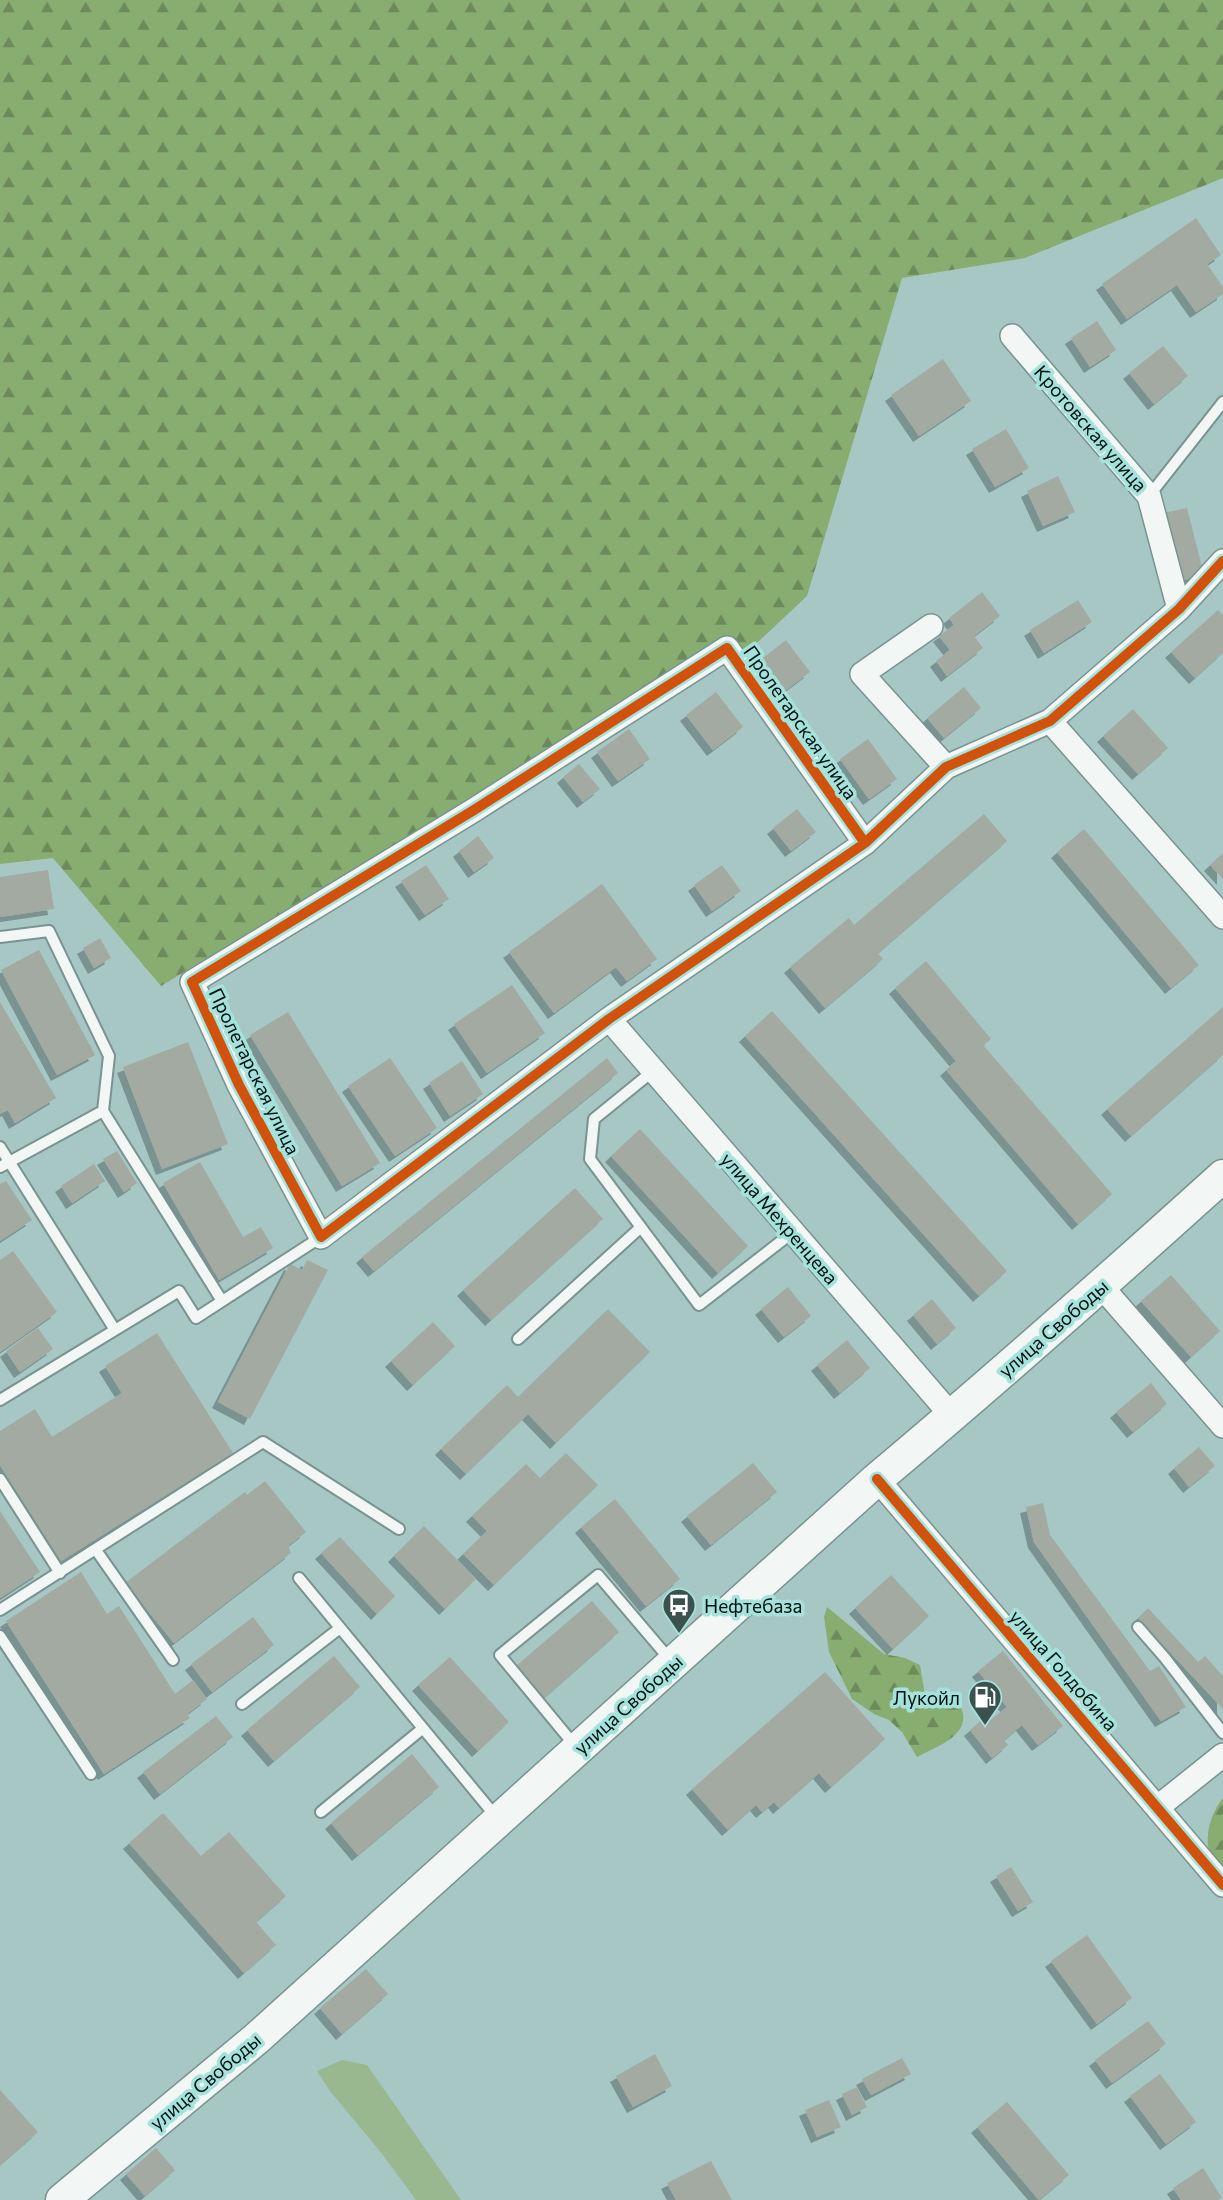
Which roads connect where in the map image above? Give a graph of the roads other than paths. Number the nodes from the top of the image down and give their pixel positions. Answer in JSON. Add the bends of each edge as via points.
{"nodes":[{"id":1,"x":1012,"y":335,"type":"dead end"},
{"id":2,"x":1223,"y":402,"type":"edge"},
{"id":3,"x":1149,"y":496,"type":"junction"},
{"id":4,"x":1223,"y":561,"type":"edge"},
{"id":5,"x":1179,"y":608,"type":"junction"},
{"id":6,"x":931,"y":626,"type":"dead end"},
{"id":7,"x":1050,"y":721,"type":"junction"},
{"id":8,"x":946,"y":767,"type":"junction"},
{"id":9,"x":866,"y":843,"type":"junction"},
{"id":10,"x":1223,"y":918,"type":"edge"},
{"id":11,"x":0,"y":937,"type":"edge"},
{"id":12,"x":609,"y":1019,"type":"junction"},
{"id":13,"x":653,"y":1071,"type":"junction"},
{"id":14,"x":103,"y":1111,"type":"junction"},
{"id":15,"x":0,"y":1146,"type":"edge"},
{"id":16,"x":5,"y":1164,"type":"edge"},
{"id":17,"x":1223,"y":1176,"type":"edge"},
{"id":18,"x":641,"y":1227,"type":"junction"},
{"id":19,"x":793,"y":1232,"type":"junction"},
{"id":20,"x":321,"y":1237,"type":"junction"},
{"id":21,"x":1101,"y":1286,"type":"junction"},
{"id":22,"x":222,"y":1301,"type":"junction"},
{"id":23,"x":114,"y":1330,"type":"junction"},
{"id":24,"x":518,"y":1339,"type":"dead end"},
{"id":25,"x":0,"y":1400,"type":"edge"},
{"id":26,"x":952,"y":1416,"type":"junction"},
{"id":27,"x":1223,"y":1426,"type":"edge"},
{"id":28,"x":0,"y":1479,"type":"edge"},
{"id":29,"x":877,"y":1479,"type":"junction"},
{"id":30,"x":399,"y":1529,"type":"dead end"},
{"id":31,"x":96,"y":1550,"type":"junction"},
{"id":32,"x":60,"y":1573,"type":"junction"},
{"id":33,"x":299,"y":1577,"type":"dead end"},
{"id":34,"x":0,"y":1610,"type":"edge"},
{"id":35,"x":1138,"y":1627,"type":"dead end"},
{"id":36,"x":340,"y":1629,"type":"junction"},
{"id":37,"x":0,"y":1636,"type":"edge"},
{"id":38,"x":173,"y":1660,"type":"dead end"},
{"id":39,"x":673,"y":1663,"type":"junction"},
{"id":40,"x":242,"y":1704,"type":"dead end"},
{"id":41,"x":422,"y":1729,"type":"junction"},
{"id":42,"x":1223,"y":1733,"type":"edge"},
{"id":43,"x":578,"y":1749,"type":"junction"},
{"id":44,"x":1223,"y":1755,"type":"edge"},
{"id":45,"x":91,"y":1774,"type":"dead end"},
{"id":46,"x":1158,"y":1807,"type":"junction"},
{"id":47,"x":321,"y":1811,"type":"dead end"},
{"id":48,"x":499,"y":1821,"type":"junction"},
{"id":49,"x":1223,"y":1885,"type":"edge"},
{"id":50,"x":62,"y":2200,"type":"edge"}],
"edges":[{"from":1,"to":3,"type":"street","name":"Кротовская улица"},
{"from":2,"to":3,"type":"lane"},
{"from":3,"to":5,"type":"street","name":"Кротовская улица"},
{"from":4,"to":5,"type":"street"},
{"from":5,"to":7,"type":"street"},
{"from":6,"to":8,"type":"street","via":[[862,674]]},
{"from":7,"to":8,"type":"street"},
{"from":7,"to":10,"type":"street"},
{"from":8,"to":9,"type":"street"},
{"from":9,"to":12,"type":"street"},
{"from":9,"to":20,"type":"street","name":"Пролетарская улица","via":[[727,649],[192,982],[239,1086]]},
{"from":11,"to":14,"type":"lane","via":[[49,931],[110,1056]]},
{"from":12,"to":13,"type":"street","name":"улица Мехренцева"},
{"from":12,"to":20,"type":"street"},
{"from":13,"to":18,"type":"lane","via":[[594,1119],[590,1159]]},
{"from":13,"to":19,"type":"street","name":"улица Мехренцева"},
{"from":14,"to":16,"type":"lane"},
{"from":14,"to":22,"type":"lane"},
{"from":15,"to":16,"type":"lane"},
{"from":16,"to":23,"type":"lane"},
{"from":17,"to":21,"type":"main road","name":"улица Свободы"},
{"from":18,"to":19,"type":"lane","via":[[699,1305]]},
{"from":18,"to":24,"type":"lane"},
{"from":19,"to":26,"type":"street","name":"улица Мехренцева"},
{"from":20,"to":22,"type":"lane"},
{"from":21,"to":26,"type":"main road","name":"улица Свободы"},
{"from":21,"to":27,"type":"street"},
{"from":22,"to":23,"type":"lane","via":[[196,1318],[179,1291]]},
{"from":23,"to":25,"type":"lane"},
{"from":26,"to":29,"type":"main road","name":"улица Свободы"},
{"from":28,"to":32,"type":"lane"},
{"from":29,"to":39,"type":"main road","name":"улица Свободы"},
{"from":29,"to":46,"type":"street","name":"улица Голдобина"},
{"from":30,"to":31,"type":"lane","via":[[263,1442]]},
{"from":31,"to":32,"type":"lane"},
{"from":31,"to":38,"type":"lane"},
{"from":32,"to":34,"type":"lane"},
{"from":33,"to":36,"type":"lane"},
{"from":35,"to":42,"type":"lane"},
{"from":36,"to":40,"type":"lane"},
{"from":36,"to":41,"type":"lane"},
{"from":37,"to":45,"type":"lane"},
{"from":39,"to":43,"type":"main road","name":"улица Свободы"},
{"from":39,"to":43,"type":"lane","via":[[598,1574],[499,1655]]},
{"from":41,"to":47,"type":"lane"},
{"from":41,"to":48,"type":"lane"},
{"from":43,"to":48,"type":"main road","name":"улица Свободы"},
{"from":44,"to":46,"type":"street"},
{"from":46,"to":49,"type":"street","name":"улица Голдобина"},
{"from":48,"to":50,"type":"main road","name":"улица Свободы","via":[[256,2039]]}]}
